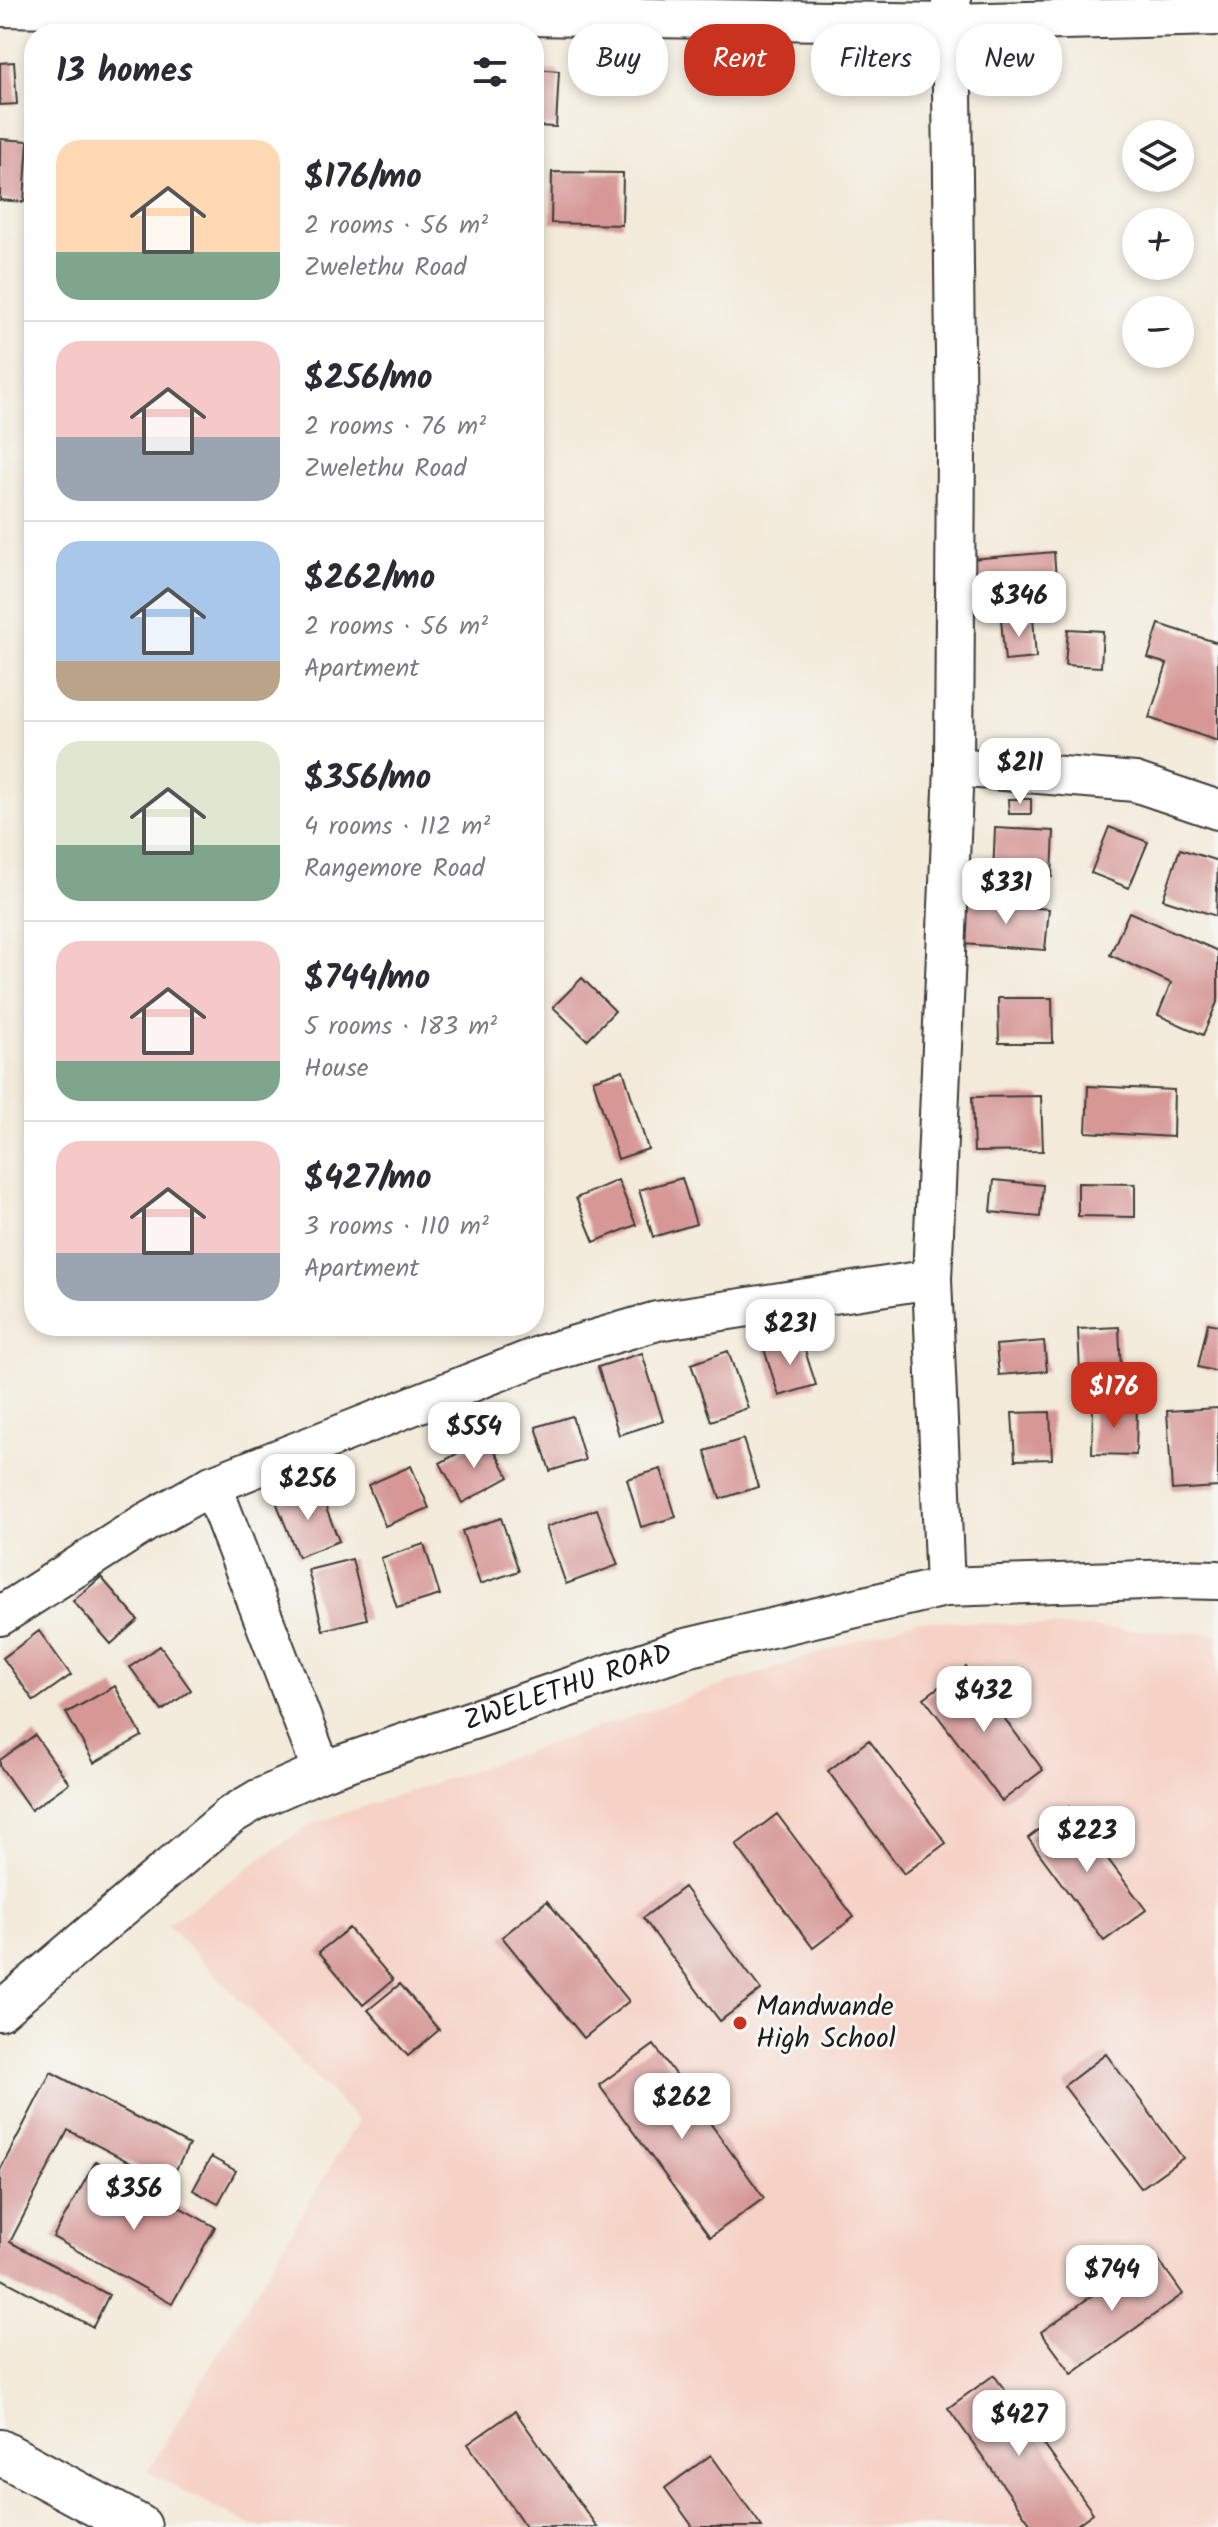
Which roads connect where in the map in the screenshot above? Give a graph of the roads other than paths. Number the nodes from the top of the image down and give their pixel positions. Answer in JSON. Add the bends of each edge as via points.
{"nodes":[{"id":1,"x":71,"y":4,"type":"edge"},
{"id":2,"x":0,"y":7,"type":"edge"},
{"id":3,"x":640,"y":9,"type":"edge"},
{"id":4,"x":951,"y":11,"type":"edge"},
{"id":5,"x":1218,"y":16,"type":"edge"},
{"id":6,"x":954,"y":767,"type":"junction"},
{"id":7,"x":1218,"y":810,"type":"edge"},
{"id":8,"x":932,"y":1279,"type":"junction"},
{"id":9,"x":212,"y":1485,"type":"junction"},
{"id":10,"x":1218,"y":1580,"type":"edge"},
{"id":11,"x":945,"y":1587,"type":"junction"},
{"id":12,"x":0,"y":1616,"type":"edge"},
{"id":13,"x":322,"y":1771,"type":"junction"},
{"id":14,"x":0,"y":2011,"type":"edge"},
{"id":15,"x":0,"y":2452,"type":"edge"},
{"id":16,"x":139,"y":2527,"type":"edge"}],
"edges":[{"from":1,"to":2,"type":"street"},
{"from":1,"to":3,"type":"street"},
{"from":3,"to":4,"type":"street"},
{"from":4,"to":5,"type":"street"},
{"from":4,"to":6,"type":"street"},
{"from":6,"to":7,"type":"street","via":[[1135,782]]},
{"from":6,"to":8,"type":"street"},
{"from":8,"to":9,"type":"street","via":[[657,1321],[541,1355]]},
{"from":8,"to":11,"type":"street"},
{"from":9,"to":12,"type":"street"},
{"from":9,"to":13,"type":"street"},
{"from":10,"to":11,"type":"street","name":"ZWELETHU ROAD"},
{"from":11,"to":13,"type":"street","name":"ZWELETHU ROAD","via":[[682,1649]]},
{"from":13,"to":14,"type":"street","name":"ZWELETHU ROAD","via":[[231,1815]]},
{"from":15,"to":16,"type":"street"}]}
